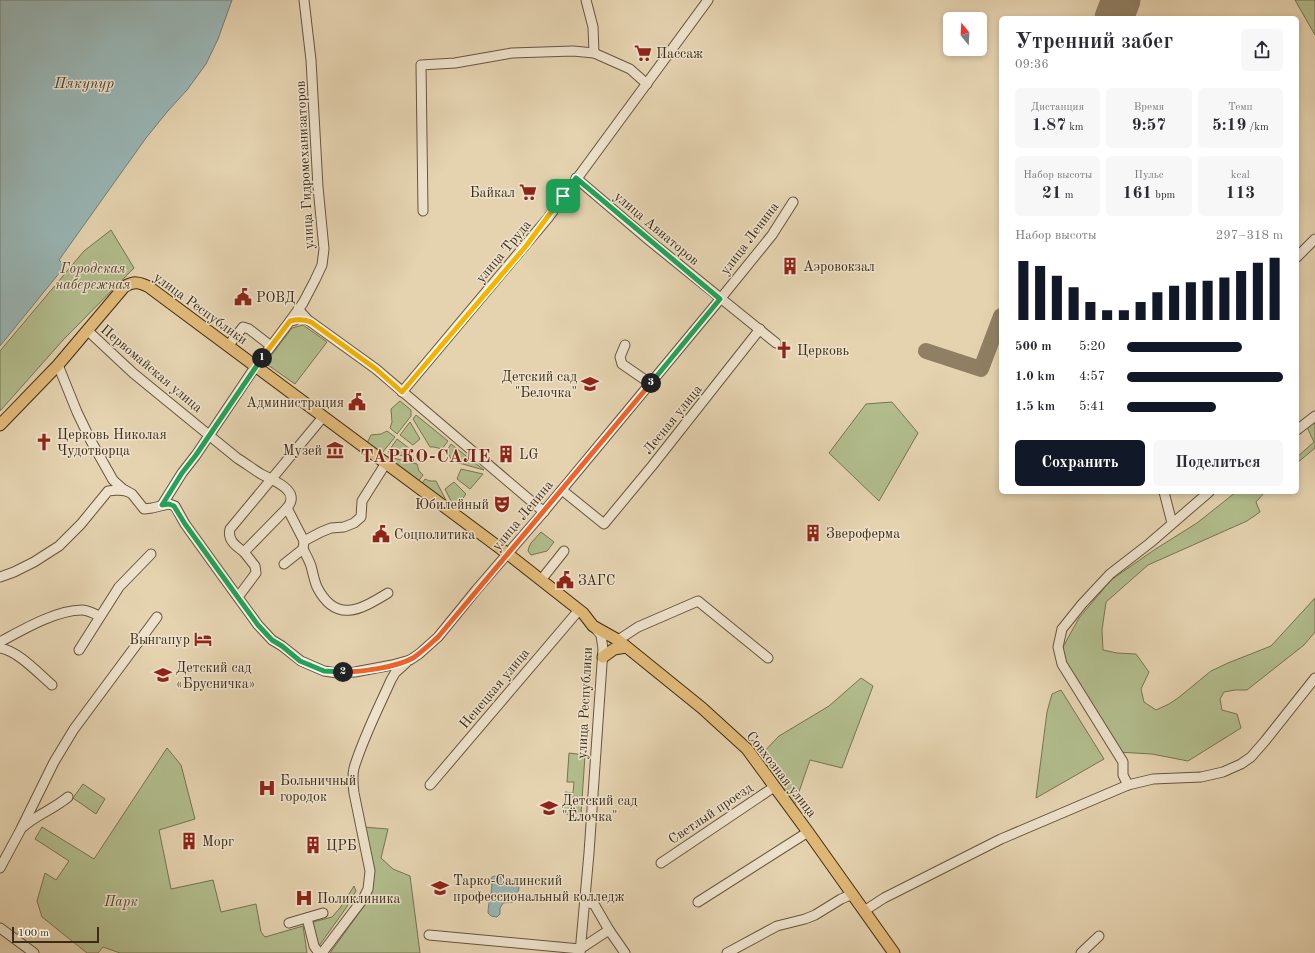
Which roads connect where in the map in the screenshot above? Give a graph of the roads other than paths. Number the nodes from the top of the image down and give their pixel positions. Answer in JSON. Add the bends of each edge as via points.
{"nodes":[{"id":1,"x":304,"y":0,"type":"edge"},
{"id":2,"x":586,"y":0,"type":"edge"},
{"id":3,"x":708,"y":0,"type":"edge"},
{"id":4,"x":594,"y":53,"type":"junction"},
{"id":5,"x":647,"y":84,"type":"junction"},
{"id":6,"x":576,"y":178,"type":"junction"},
{"id":7,"x":793,"y":202,"type":"dead end"},
{"id":8,"x":423,"y":211,"type":"dead end"},
{"id":9,"x":1315,"y":239,"type":"edge"},
{"id":10,"x":1299,"y":255,"type":"edge"},
{"id":11,"x":720,"y":299,"type":"junction"},
{"id":12,"x":298,"y":309,"type":"junction"},
{"id":13,"x":290,"y":321,"type":"junction"},
{"id":14,"x":311,"y":322,"type":"junction"},
{"id":15,"x":86,"y":330,"type":"junction"},
{"id":16,"x":760,"y":330,"type":"junction"},
{"id":17,"x":776,"y":343,"type":"dead end"},
{"id":18,"x":228,"y":346,"type":"junction"},
{"id":19,"x":271,"y":346,"type":"junction"},
{"id":20,"x":625,"y":346,"type":"dead end"},
{"id":21,"x":58,"y":365,"type":"junction"},
{"id":22,"x":255,"y":367,"type":"junction"},
{"id":23,"x":650,"y":384,"type":"junction"},
{"id":24,"x":402,"y":392,"type":"junction"},
{"id":25,"x":323,"y":416,"type":"junction"},
{"id":26,"x":1315,"y":416,"type":"edge"},
{"id":27,"x":0,"y":425,"type":"edge"},
{"id":28,"x":1299,"y":428,"type":"edge"},
{"id":29,"x":209,"y":434,"type":"junction"},
{"id":30,"x":386,"y":463,"type":"junction"},
{"id":31,"x":271,"y":479,"type":"junction"},
{"id":32,"x":113,"y":480,"type":"junction"},
{"id":33,"x":562,"y":490,"type":"junction"},
{"id":34,"x":108,"y":491,"type":"junction"},
{"id":35,"x":126,"y":491,"type":"junction"},
{"id":36,"x":1165,"y":494,"type":"edge"},
{"id":37,"x":1207,"y":494,"type":"edge"},
{"id":38,"x":162,"y":505,"type":"junction"},
{"id":39,"x":287,"y":508,"type":"junction"},
{"id":40,"x":544,"y":512,"type":"junction"},
{"id":41,"x":1172,"y":523,"type":"junction"},
{"id":42,"x":303,"y":545,"type":"junction"},
{"id":43,"x":564,"y":551,"type":"dead end"},
{"id":44,"x":244,"y":552,"type":"junction"},
{"id":45,"x":150,"y":554,"type":"dead end"},
{"id":46,"x":508,"y":554,"type":"junction"},
{"id":47,"x":284,"y":564,"type":"dead end"},
{"id":48,"x":0,"y":577,"type":"edge"},
{"id":49,"x":541,"y":580,"type":"junction"},
{"id":50,"x":388,"y":593,"type":"dead end"},
{"id":51,"x":238,"y":597,"type":"junction"},
{"id":52,"x":579,"y":610,"type":"junction"},
{"id":53,"x":100,"y":616,"type":"junction"},
{"id":54,"x":157,"y":617,"type":"dead end"},
{"id":55,"x":593,"y":626,"type":"junction"},
{"id":56,"x":0,"y":642,"type":"edge"},
{"id":57,"x":622,"y":643,"type":"junction"},
{"id":58,"x":0,"y":648,"type":"edge"},
{"id":59,"x":79,"y":650,"type":"dead end"},
{"id":60,"x":602,"y":657,"type":"junction"},
{"id":61,"x":768,"y":658,"type":"dead end"},
{"id":62,"x":410,"y":660,"type":"junction"},
{"id":63,"x":384,"y":667,"type":"junction"},
{"id":64,"x":1315,"y":678,"type":"edge"},
{"id":65,"x":391,"y":680,"type":"junction"},
{"id":66,"x":52,"y":685,"type":"dead end"},
{"id":67,"x":430,"y":785,"type":"dead end"},
{"id":68,"x":1128,"y":785,"type":"junction"},
{"id":69,"x":774,"y":787,"type":"junction"},
{"id":70,"x":68,"y":797,"type":"dead end"},
{"id":71,"x":21,"y":829,"type":"junction"},
{"id":72,"x":808,"y":832,"type":"junction"},
{"id":73,"x":661,"y":863,"type":"dead end"},
{"id":74,"x":0,"y":868,"type":"edge"},
{"id":75,"x":853,"y":894,"type":"junction"},
{"id":76,"x":585,"y":902,"type":"junction"},
{"id":77,"x":698,"y":902,"type":"dead end"},
{"id":78,"x":864,"y":911,"type":"junction"},
{"id":79,"x":323,"y":912,"type":"dead end"},
{"id":80,"x":307,"y":918,"type":"junction"},
{"id":81,"x":289,"y":923,"type":"dead end"},
{"id":82,"x":0,"y":928,"type":"edge"},
{"id":83,"x":609,"y":930,"type":"junction"},
{"id":84,"x":429,"y":935,"type":"dead end"},
{"id":85,"x":1099,"y":936,"type":"dead end"},
{"id":86,"x":580,"y":952,"type":"edge"},
{"id":87,"x":34,"y":953,"type":"edge"},
{"id":88,"x":319,"y":953,"type":"edge"},
{"id":89,"x":322,"y":953,"type":"edge"},
{"id":90,"x":625,"y":953,"type":"edge"},
{"id":91,"x":727,"y":953,"type":"edge"},
{"id":92,"x":894,"y":953,"type":"edge"},
{"id":93,"x":1081,"y":953,"type":"edge"}],
"edges":[{"from":1,"to":12,"type":"street","name":"улица Гидромеханизаторов","via":[[311,60],[324,248],[322,265]]},
{"from":2,"to":4,"type":"street","via":[[593,27]]},
{"from":3,"to":5,"type":"street","name":"улица Труда"},
{"from":4,"to":5,"type":"street","via":[[630,69]]},
{"from":4,"to":8,"type":"street","via":[[512,53],[455,63],[421,65]]},
{"from":5,"to":6,"type":"street","name":"улица Труда"},
{"from":6,"to":11,"type":"street","name":"улица Авиаторов"},
{"from":6,"to":24,"type":"street","name":"улица Труда","via":[[526,246]]},
{"from":7,"to":11,"type":"street","name":"улица Ленина","via":[[772,235]]},
{"from":9,"to":10,"type":"street"},
{"from":11,"to":16,"type":"street","name":"улица Авиаторов"},
{"from":11,"to":23,"type":"street","name":"улица Ленина"},
{"from":12,"to":13,"type":"street","name":"улица Гидромеханизаторов"},
{"from":12,"to":14,"type":"street"},
{"from":13,"to":14,"type":"street","via":[[298,319]]},
{"from":13,"to":19,"type":"street","name":"улица Гидромеханизаторов"},
{"from":14,"to":24,"type":"street","via":[[376,369]]},
{"from":15,"to":18,"type":"main road","name":"улица Республики","via":[[124,287],[132,282],[139,282]]},
{"from":15,"to":21,"type":"main road"},
{"from":15,"to":29,"type":"street","name":"Первомайская улица","via":[[133,373]]},
{"from":16,"to":17,"type":"street","name":"улица Авиаторов"},
{"from":16,"to":33,"type":"street","name":"Лесная улица","via":[[604,524]]},
{"from":18,"to":19,"type":"street","via":[[243,327]]},
{"from":18,"to":22,"type":"main road","name":"улица Республики"},
{"from":19,"to":22,"type":"street","name":"улица Гидромеханизаторов"},
{"from":20,"to":23,"type":"street","via":[[620,357],[622,364]]},
{"from":21,"to":27,"type":"main road"},
{"from":21,"to":32,"type":"street","via":[[77,412]]},
{"from":22,"to":25,"type":"main road","name":"улица Республики"},
{"from":22,"to":29,"type":"street","name":"улица Гидромеханизаторов"},
{"from":23,"to":33,"type":"street","name":"улица Ленина"},
{"from":24,"to":40,"type":"street"},
{"from":25,"to":30,"type":"main road","name":"улица Республики"},
{"from":25,"to":31,"type":"street"},
{"from":26,"to":28,"type":"street"},
{"from":29,"to":31,"type":"street","name":"Первомайская улица","via":[[237,458]]},
{"from":29,"to":38,"type":"street","name":"улица Гидромеханизаторов"},
{"from":30,"to":42,"type":"street","via":[[362,501],[361,517],[354,524],[321,532]]},
{"from":30,"to":46,"type":"main road","name":"улица Республики"},
{"from":31,"to":39,"type":"street","name":"Первомайская улица","via":[[287,490],[290,500]]},
{"from":31,"to":44,"type":"street","via":[[228,534],[233,544]]},
{"from":32,"to":34,"type":"street"},
{"from":32,"to":35,"type":"street"},
{"from":33,"to":40,"type":"street","name":"улица Ленина"},
{"from":34,"to":35,"type":"street"},
{"from":34,"to":48,"type":"street","via":[[59,546],[34,562]]},
{"from":35,"to":38,"type":"street","via":[[132,494],[144,509]]},
{"from":36,"to":41,"type":"street"},
{"from":37,"to":41,"type":"street"},
{"from":38,"to":51,"type":"street","name":"улица Ленина","via":[[174,506]]},
{"from":39,"to":42,"type":"street"},
{"from":39,"to":44,"type":"street"},
{"from":40,"to":46,"type":"street","name":"улица Ленина"},
{"from":41,"to":68,"type":"street","via":[[1110,574],[1082,604],[1062,629],[1058,647],[1062,664],[1123,762],[1123,776]]},
{"from":42,"to":47,"type":"street"},
{"from":42,"to":50,"type":"street","via":[[317,586],[333,607],[347,612],[363,608]]},
{"from":43,"to":49,"type":"street"},
{"from":44,"to":51,"type":"street","via":[[255,566],[256,573]]},
{"from":45,"to":53,"type":"street","via":[[119,587]]},
{"from":46,"to":49,"type":"main road","name":"улица Республики"},
{"from":46,"to":62,"type":"street","name":"улица Ленина","via":[[438,637]]},
{"from":49,"to":52,"type":"main road","name":"улица Республики"},
{"from":51,"to":63,"type":"street","name":"улица Ленина","via":[[272,640],[300,661],[324,671],[337,672]]},
{"from":52,"to":55,"type":"main road","name":"улица Республики"},
{"from":52,"to":67,"type":"street","name":"Ненецкая улица"},
{"from":53,"to":56,"type":"street","via":[[83,610],[63,613]]},
{"from":53,"to":59,"type":"street"},
{"from":54,"to":71,"type":"street","via":[[74,730],[54,762]]},
{"from":55,"to":57,"type":"main road","name":"Совхозная улица"},
{"from":55,"to":60,"type":"street","name":"улица Республики","via":[[601,635]]},
{"from":57,"to":60,"type":"main road"},
{"from":57,"to":61,"type":"street","via":[[638,627],[698,601]]},
{"from":57,"to":69,"type":"main road","name":"Совхозная улица","via":[[702,708],[746,749]]},
{"from":58,"to":66,"type":"street","via":[[8,650],[32,667]]},
{"from":60,"to":76,"type":"street","name":"улица Республики"},
{"from":62,"to":63,"type":"street","name":"улица Ленина"},
{"from":62,"to":65,"type":"street","name":"улица Ленина"},
{"from":63,"to":65,"type":"street"},
{"from":64,"to":68,"type":"street","via":[[1265,741],[1251,757],[1240,764],[1223,772],[1201,777],[1153,779]]},
{"from":65,"to":89,"type":"street","name":"улица Ленина","via":[[364,742],[352,782],[370,871],[368,889]]},
{"from":68,"to":78,"type":"street","via":[[1001,839],[884,898]]},
{"from":69,"to":72,"type":"main road","name":"Совхозная улица"},
{"from":69,"to":73,"type":"street","name":"Светлый проезд"},
{"from":70,"to":71,"type":"street","via":[[58,806],[29,821]]},
{"from":71,"to":74,"type":"street"},
{"from":72,"to":75,"type":"main road","name":"Совхозная улица"},
{"from":72,"to":77,"type":"street"},
{"from":75,"to":78,"type":"main road","name":"Совхозная улица"},
{"from":75,"to":91,"type":"street","via":[[815,915],[777,926]]},
{"from":76,"to":83,"type":"street","via":[[594,904]]},
{"from":76,"to":86,"type":"street","name":"улица Республики"},
{"from":78,"to":92,"type":"main road","name":"Совхозная улица"},
{"from":79,"to":80,"type":"street"},
{"from":80,"to":81,"type":"street"},
{"from":80,"to":88,"type":"street","via":[[314,946]]},
{"from":82,"to":87,"type":"street"},
{"from":83,"to":86,"type":"street"},
{"from":83,"to":90,"type":"street"},
{"from":84,"to":86,"type":"street"},
{"from":85,"to":93,"type":"street"}]}
